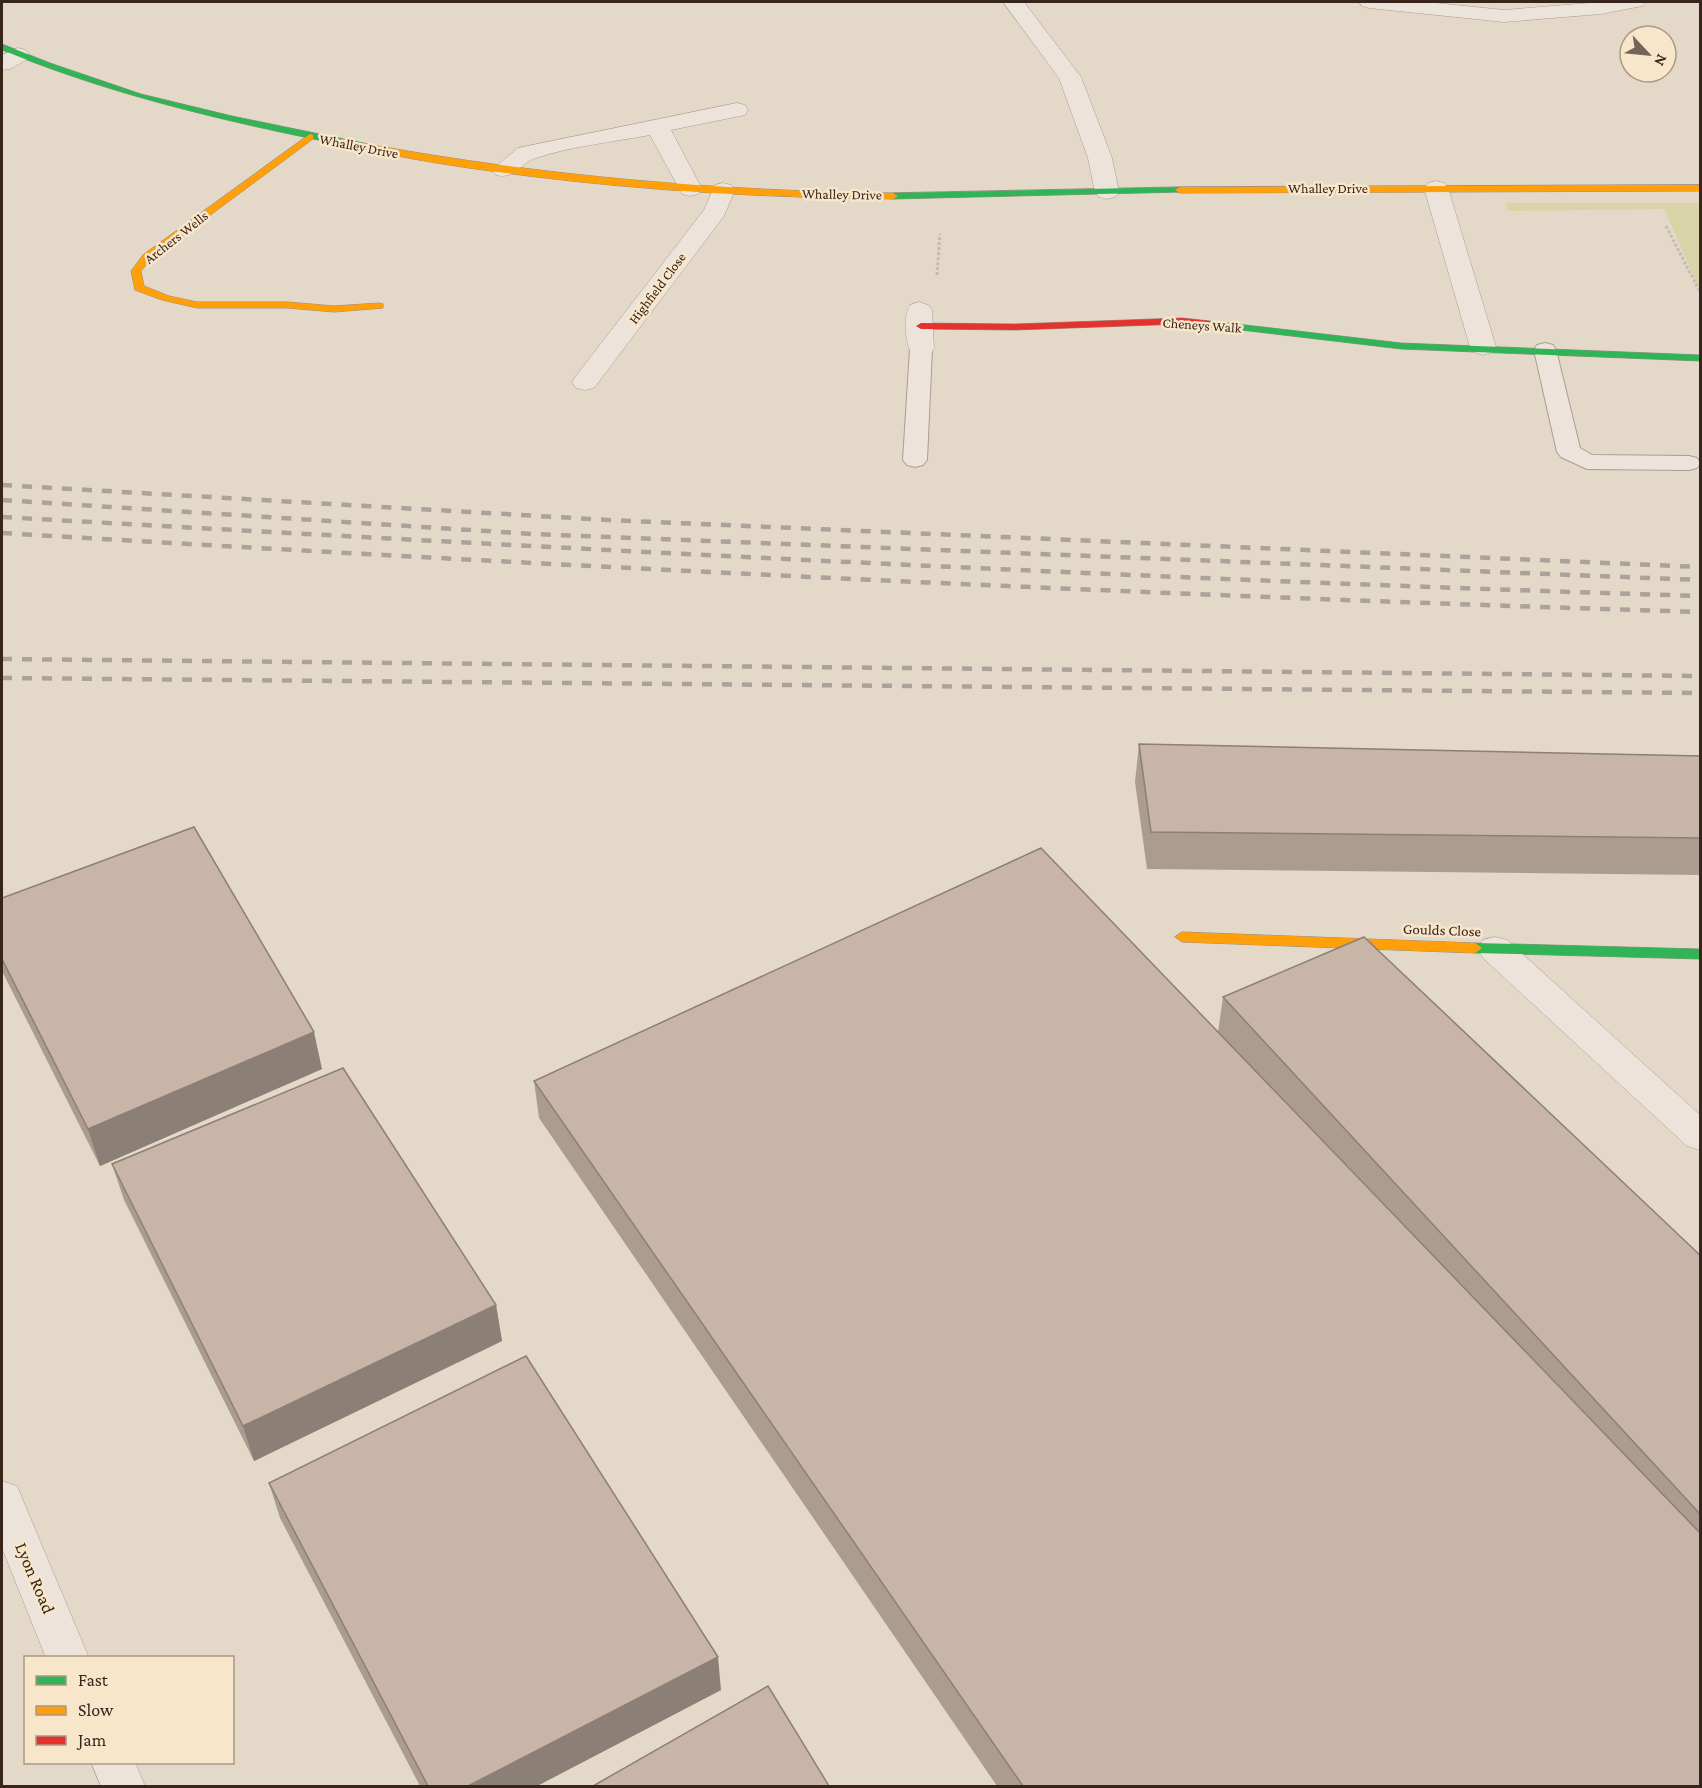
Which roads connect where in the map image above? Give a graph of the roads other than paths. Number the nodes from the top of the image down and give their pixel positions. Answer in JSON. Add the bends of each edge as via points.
{"nodes":[{"id":1,"x":1014,"y":2,"type":"edge"},
{"id":2,"x":1369,"y":2,"type":"edge"},
{"id":3,"x":1635,"y":2,"type":"edge"},
{"id":4,"x":7,"y":55,"type":"edge"},
{"id":5,"x":737,"y":110,"type":"dead end"},
{"id":6,"x":657,"y":126,"type":"junction"},
{"id":7,"x":310,"y":137,"type":"junction"},
{"id":8,"x":504,"y":171,"type":"junction"},
{"id":9,"x":1436,"y":188,"type":"junction"},
{"id":10,"x":1701,"y":188,"type":"edge"},
{"id":11,"x":690,"y":189,"type":"junction"},
{"id":12,"x":723,"y":190,"type":"junction"},
{"id":13,"x":1107,"y":192,"type":"junction"},
{"id":14,"x":379,"y":306,"type":"dead end"},
{"id":15,"x":920,"y":329,"type":"joint"},
{"id":16,"x":1483,"y":347,"type":"junction"},
{"id":17,"x":1545,"y":350,"type":"junction"},
{"id":18,"x":1701,"y":358,"type":"edge"},
{"id":19,"x":585,"y":382,"type":"dead end"},
{"id":20,"x":915,"y":460,"type":"dead end"},
{"id":21,"x":1689,"y":463,"type":"dead end"},
{"id":22,"x":1182,"y":937,"type":"dead end"},
{"id":23,"x":1495,"y":949,"type":"junction"},
{"id":24,"x":1701,"y":954,"type":"edge"},
{"id":25,"x":1701,"y":1136,"type":"edge"},
{"id":26,"x":2,"y":1499,"type":"edge"},
{"id":27,"x":67,"y":1656,"type":"edge"},
{"id":28,"x":114,"y":1764,"type":"edge"},
{"id":29,"x":123,"y":1786,"type":"edge"}],
"edges":[{"from":1,"to":13,"type":"street","via":[[1070,77],[1100,158]]},
{"from":2,"to":3,"type":"street","via":[[1504,16]]},
{"from":4,"to":7,"type":"street","name":"Whalley Drive","via":[[134,95]]},
{"from":5,"to":6,"type":"street"},
{"from":6,"to":8,"type":"street","via":[[526,153]]},
{"from":6,"to":11,"type":"street"},
{"from":7,"to":8,"type":"street","name":"Whalley Drive"},
{"from":7,"to":14,"type":"street","name":"Archers Wells","via":[[147,257],[136,271],[139,288],[197,304],[334,309]]},
{"from":8,"to":11,"type":"street","name":"Whalley Drive"},
{"from":9,"to":10,"type":"street","name":"Whalley Drive"},
{"from":9,"to":13,"type":"street","name":"Whalley Drive"},
{"from":9,"to":16,"type":"street"},
{"from":11,"to":12,"type":"street","name":"Whalley Drive"},
{"from":12,"to":13,"type":"street","name":"Whalley Drive","via":[[821,195]]},
{"from":12,"to":19,"type":"street","name":"Highfield Close","via":[[716,211]]},
{"from":15,"to":16,"type":"street","name":"Cheneys Walk","via":[[1182,321],[1401,346]]},
{"from":15,"to":20,"type":"lane"},
{"from":16,"to":17,"type":"street","name":"Cheneys Walk"},
{"from":17,"to":18,"type":"street","name":"Cheneys Walk"},
{"from":17,"to":21,"type":"lane","via":[[1569,452],[1587,462]]},
{"from":22,"to":23,"type":"street","name":"Goulds Close"},
{"from":23,"to":24,"type":"street","name":"Goulds Close"},
{"from":23,"to":25,"type":"street"},
{"from":26,"to":27,"type":"street","name":"Lyon Road"},
{"from":28,"to":29,"type":"street"}]}
